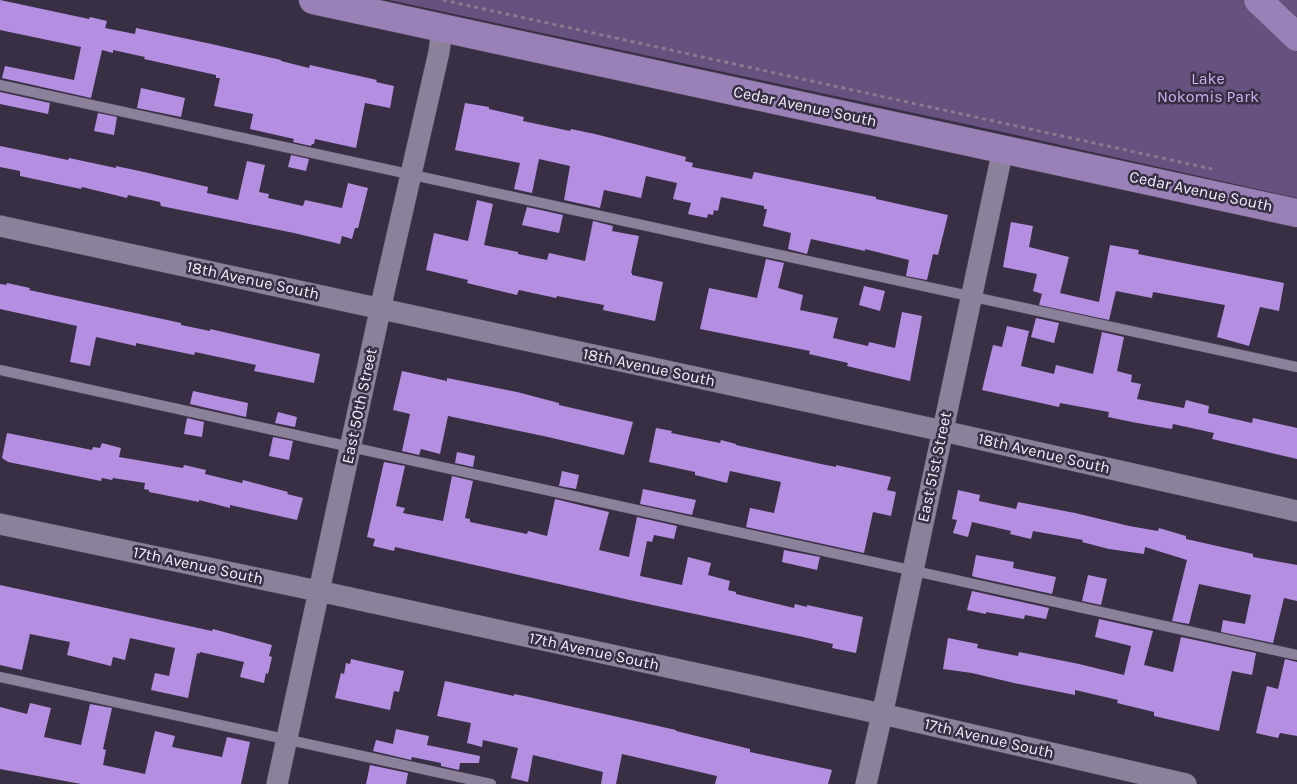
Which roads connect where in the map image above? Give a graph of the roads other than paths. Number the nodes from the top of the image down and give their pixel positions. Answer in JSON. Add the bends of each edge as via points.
{"nodes":[{"id":1,"x":313,"y":0,"type":"edge"},
{"id":2,"x":1258,"y":0,"type":"edge"},
{"id":3,"x":442,"y":28,"type":"junction"},
{"id":4,"x":1297,"y":36,"type":"edge"},
{"id":5,"x":0,"y":84,"type":"edge"},
{"id":6,"x":1003,"y":150,"type":"junction"},
{"id":7,"x":410,"y":173,"type":"junction"},
{"id":8,"x":1297,"y":213,"type":"edge"},
{"id":9,"x":0,"y":226,"type":"edge"},
{"id":10,"x":972,"y":298,"type":"junction"},
{"id":11,"x":380,"y":309,"type":"junction"},
{"id":12,"x":1297,"y":367,"type":"edge"},
{"id":13,"x":0,"y":370,"type":"edge"},
{"id":14,"x":943,"y":431,"type":"junction"},
{"id":15,"x":351,"y":446,"type":"junction"},
{"id":16,"x":1297,"y":511,"type":"edge"},
{"id":17,"x":0,"y":524,"type":"edge"},
{"id":18,"x":912,"y":570,"type":"junction"},
{"id":19,"x":320,"y":592,"type":"junction"},
{"id":20,"x":1297,"y":655,"type":"edge"},
{"id":21,"x":0,"y":677,"type":"edge"},
{"id":22,"x":882,"y":714,"type":"junction"},
{"id":23,"x":287,"y":739,"type":"junction"},
{"id":24,"x":277,"y":784,"type":"edge"},
{"id":25,"x":491,"y":784,"type":"edge"},
{"id":26,"x":866,"y":784,"type":"edge"},
{"id":27,"x":1186,"y":784,"type":"edge"}],
"edges":[{"from":1,"to":3,"type":"main road","name":"Cedar Avenue South"},
{"from":2,"to":4,"type":"main road"},
{"from":3,"to":6,"type":"main road","name":"Cedar Avenue South"},
{"from":3,"to":7,"type":"street","name":"East 50th Street"},
{"from":5,"to":7,"type":"lane"},
{"from":6,"to":8,"type":"main road","name":"Cedar Avenue South"},
{"from":6,"to":10,"type":"street","name":"East 51st Street"},
{"from":7,"to":10,"type":"lane"},
{"from":7,"to":11,"type":"street","name":"East 50th Street"},
{"from":9,"to":11,"type":"street","name":"18th Avenue South"},
{"from":10,"to":12,"type":"lane"},
{"from":10,"to":14,"type":"street","name":"East 51st Street"},
{"from":11,"to":14,"type":"street","name":"18th Avenue South"},
{"from":11,"to":15,"type":"street","name":"East 50th Street"},
{"from":13,"to":15,"type":"lane"},
{"from":14,"to":16,"type":"street","name":"18th Avenue South"},
{"from":14,"to":18,"type":"street","name":"East 51st Street"},
{"from":15,"to":18,"type":"lane"},
{"from":15,"to":19,"type":"street","name":"East 50th Street"},
{"from":17,"to":19,"type":"street","name":"17th Avenue South"},
{"from":18,"to":20,"type":"lane"},
{"from":18,"to":22,"type":"street","name":"East 51st Street"},
{"from":19,"to":22,"type":"street","name":"17th Avenue South"},
{"from":19,"to":23,"type":"street","name":"East 50th Street"},
{"from":21,"to":23,"type":"lane"},
{"from":22,"to":26,"type":"street","name":"East 51st Street"},
{"from":22,"to":27,"type":"street","name":"17th Avenue South"},
{"from":23,"to":24,"type":"street","name":"East 50th Street"},
{"from":23,"to":25,"type":"lane"}]}
